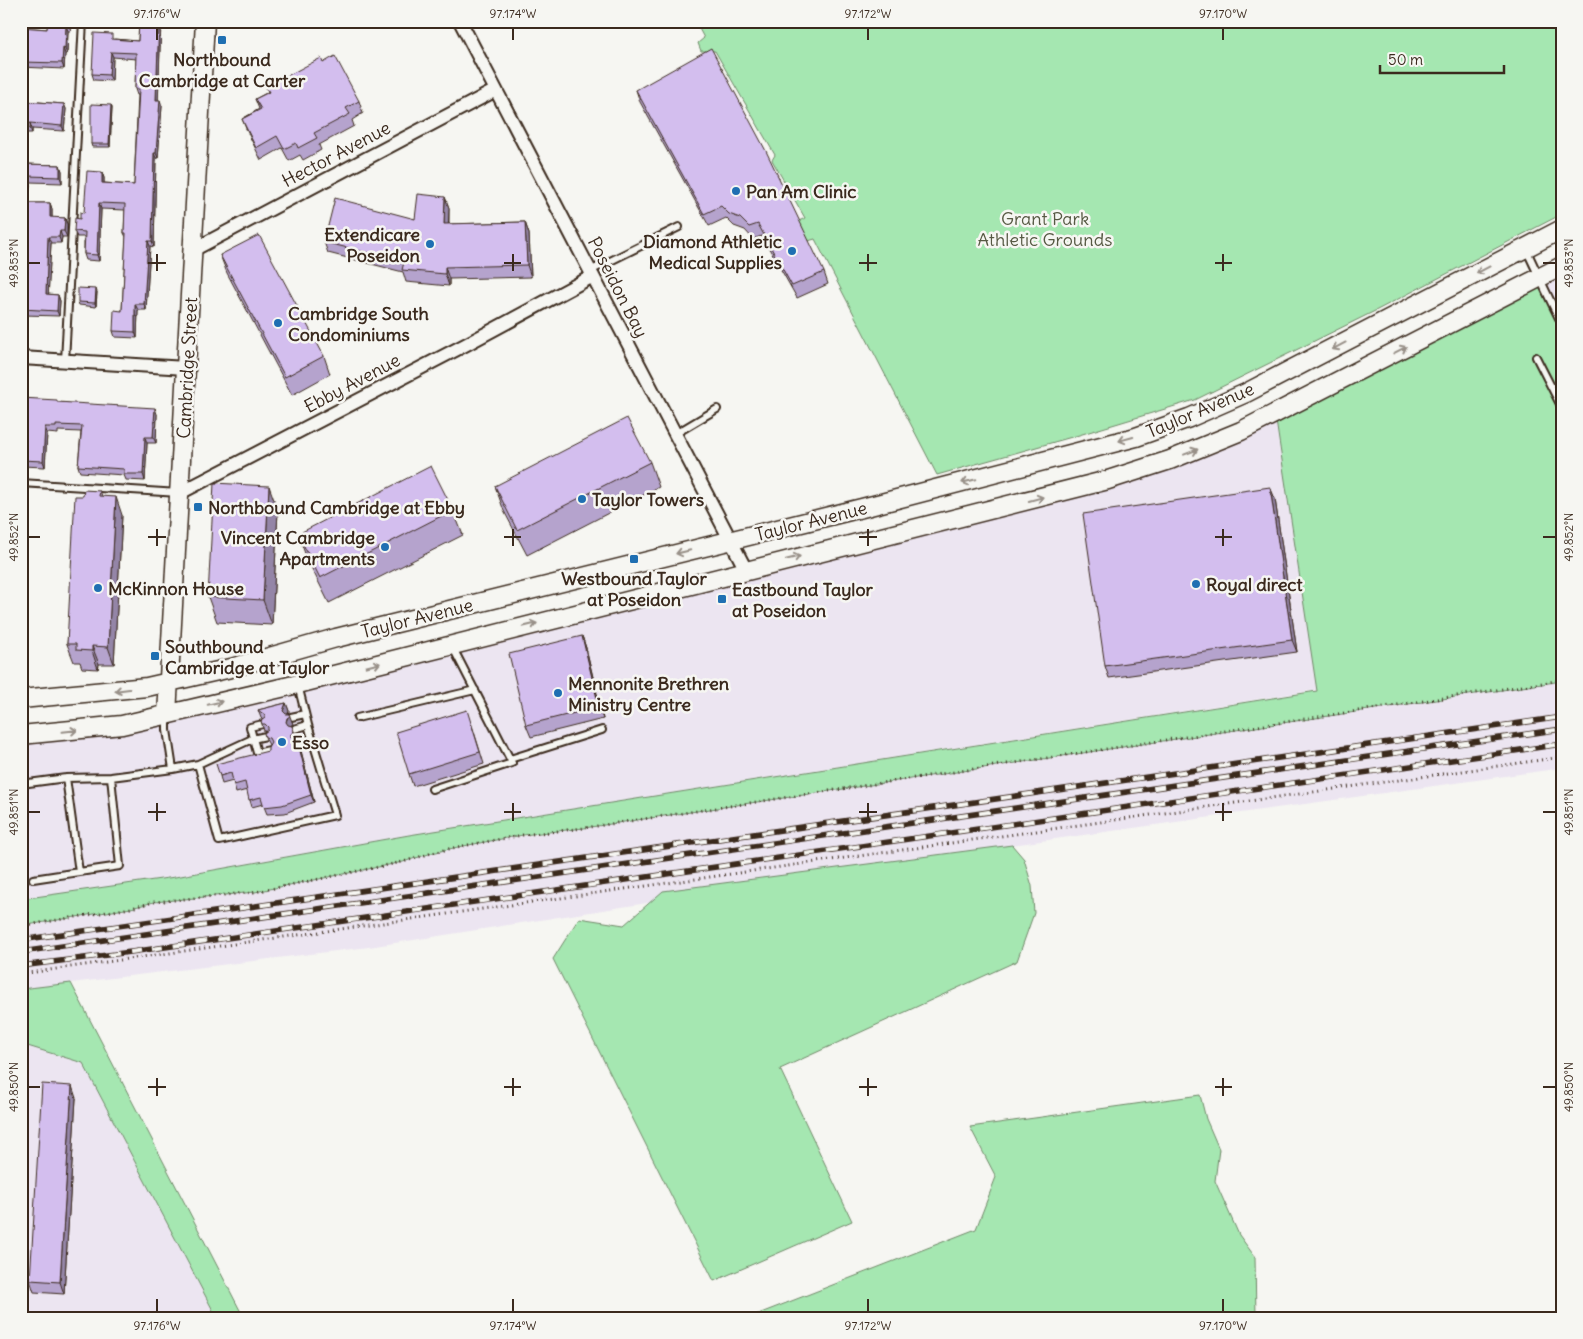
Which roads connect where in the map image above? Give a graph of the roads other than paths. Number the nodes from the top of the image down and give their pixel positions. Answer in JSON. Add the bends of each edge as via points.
{"nodes":[{"id":1,"x":83,"y":21,"type":"edge"},
{"id":2,"x":205,"y":21,"type":"edge"},
{"id":3,"x":460,"y":21,"type":"edge"},
{"id":4,"x":496,"y":90,"type":"junction"},
{"id":5,"x":679,"y":227,"type":"dead end"},
{"id":6,"x":1562,"y":229,"type":"edge"},
{"id":7,"x":1526,"y":248,"type":"junction"},
{"id":8,"x":193,"y":250,"type":"junction"},
{"id":9,"x":1562,"y":266,"type":"edge"},
{"id":10,"x":591,"y":274,"type":"junction"},
{"id":11,"x":1540,"y":277,"type":"junction"},
{"id":12,"x":1562,"y":324,"type":"edge"},
{"id":13,"x":1536,"y":357,"type":"dead end"},
{"id":14,"x":21,"y":358,"type":"edge"},
{"id":15,"x":65,"y":361,"type":"junction"},
{"id":16,"x":186,"y":368,"type":"junction"},
{"id":17,"x":1562,"y":408,"type":"edge"},
{"id":18,"x":718,"y":409,"type":"dead end"},
{"id":19,"x":675,"y":434,"type":"junction"},
{"id":20,"x":21,"y":483,"type":"edge"},
{"id":21,"x":180,"y":493,"type":"junction"},
{"id":22,"x":730,"y":541,"type":"junction"},
{"id":23,"x":746,"y":570,"type":"junction"},
{"id":24,"x":452,"y":645,"type":"junction"},
{"id":25,"x":170,"y":682,"type":"junction"},
{"id":26,"x":298,"y":684,"type":"junction"},
{"id":27,"x":474,"y":690,"type":"junction"},
{"id":28,"x":21,"y":699,"type":"edge"},
{"id":29,"x":305,"y":714,"type":"junction"},
{"id":30,"x":167,"y":715,"type":"junction"},
{"id":31,"x":291,"y":717,"type":"edge"},
{"id":32,"x":357,"y":718,"type":"dead end"},
{"id":33,"x":263,"y":724,"type":"edge"},
{"id":34,"x":308,"y":725,"type":"junction"},
{"id":35,"x":294,"y":729,"type":"edge"},
{"id":36,"x":602,"y":730,"type":"dead end"},
{"id":37,"x":21,"y":735,"type":"edge"},
{"id":38,"x":266,"y":736,"type":"edge"},
{"id":39,"x":252,"y":739,"type":"junction"},
{"id":40,"x":312,"y":739,"type":"junction"},
{"id":41,"x":298,"y":743,"type":"edge"},
{"id":42,"x":269,"y":750,"type":"edge"},
{"id":43,"x":510,"y":760,"type":"junction"},
{"id":44,"x":198,"y":764,"type":"junction"},
{"id":45,"x":172,"y":769,"type":"junction"},
{"id":46,"x":111,"y":777,"type":"junction"},
{"id":47,"x":66,"y":778,"type":"junction"},
{"id":48,"x":21,"y":781,"type":"edge"},
{"id":49,"x":432,"y":789,"type":"dead end"},
{"id":50,"x":78,"y":872,"type":"junction"},
{"id":51,"x":33,"y":879,"type":"dead end"}],
"edges":[{"from":1,"to":15,"type":"lane"},
{"from":2,"to":8,"type":"main road","name":"Cambridge Street"},
{"from":3,"to":4,"type":"street","name":"Poseidon Bay"},
{"from":4,"to":8,"type":"street","name":"Hector Avenue"},
{"from":4,"to":10,"type":"street","name":"Poseidon Bay"},
{"from":5,"to":10,"type":"lane"},
{"from":6,"to":7,"type":"main road","name":"Taylor Avenue"},
{"from":7,"to":11,"type":"lane"},
{"from":7,"to":22,"type":"main road","name":"Taylor Avenue","one_way":true,"via":[[1246,393],[1189,418],[1070,455]]},
{"from":8,"to":16,"type":"main road","name":"Cambridge Street"},
{"from":9,"to":11,"type":"main road","name":"Taylor Avenue"},
{"from":10,"to":19,"type":"street","name":"Poseidon Bay"},
{"from":10,"to":21,"type":"street","name":"Ebby Avenue","via":[[465,345]]},
{"from":11,"to":12,"type":"lane","via":[[1544,292]]},
{"from":23,"to":11,"type":"main road","name":"Taylor Avenue","one_way":true,"via":[[1005,507],[1170,460],[1241,431]]},
{"from":13,"to":17,"type":"lane"},
{"from":14,"to":15,"type":"street"},
{"from":15,"to":16,"type":"street"},
{"from":16,"to":21,"type":"main road","name":"Cambridge Street"},
{"from":18,"to":19,"type":"lane"},
{"from":19,"to":22,"type":"street","name":"Poseidon Bay"},
{"from":20,"to":21,"type":"lane"},
{"from":21,"to":25,"type":"main road","name":"Cambridge Street"},
{"from":22,"to":23,"type":"street","name":"Poseidon Bay"},
{"from":22,"to":25,"type":"main road","name":"Taylor Avenue","one_way":true,"via":[[342,636]]},
{"from":24,"to":23,"type":"main road","name":"Taylor Avenue","one_way":true},
{"from":26,"to":24,"type":"main road","name":"Taylor Avenue","one_way":true},
{"from":24,"to":27,"type":"lane"},
{"from":25,"to":28,"type":"main road","name":"Taylor Avenue","one_way":true},
{"from":25,"to":30,"type":"main road","name":"Cambridge Street"},
{"from":26,"to":29,"type":"lane"},
{"from":30,"to":26,"type":"main road","name":"Taylor Avenue","one_way":true},
{"from":27,"to":32,"type":"lane"},
{"from":27,"to":43,"type":"lane"},
{"from":29,"to":31,"type":"lane"},
{"from":29,"to":34,"type":"lane"},
{"from":37,"to":30,"type":"main road","name":"Taylor Avenue","one_way":true,"via":[[100,728]]},
{"from":30,"to":45,"type":"lane"},
{"from":33,"to":39,"type":"lane","via":[[250,727]]},
{"from":34,"to":35,"type":"lane"},
{"from":34,"to":40,"type":"lane"},
{"from":36,"to":43,"type":"lane"},
{"from":38,"to":39,"type":"lane"},
{"from":39,"to":42,"type":"lane","via":[[257,753]]},
{"from":39,"to":44,"type":"lane"},
{"from":40,"to":41,"type":"lane"},
{"from":40,"to":44,"type":"lane","via":[[335,815],[219,841]]},
{"from":43,"to":49,"type":"lane","via":[[512,763]]},
{"from":44,"to":45,"type":"lane"},
{"from":45,"to":46,"type":"lane"},
{"from":46,"to":47,"type":"lane"},
{"from":46,"to":50,"type":"lane","via":[[120,866]]},
{"from":47,"to":48,"type":"lane","via":[[22,784]]},
{"from":47,"to":50,"type":"lane"},
{"from":50,"to":51,"type":"lane"}]}
